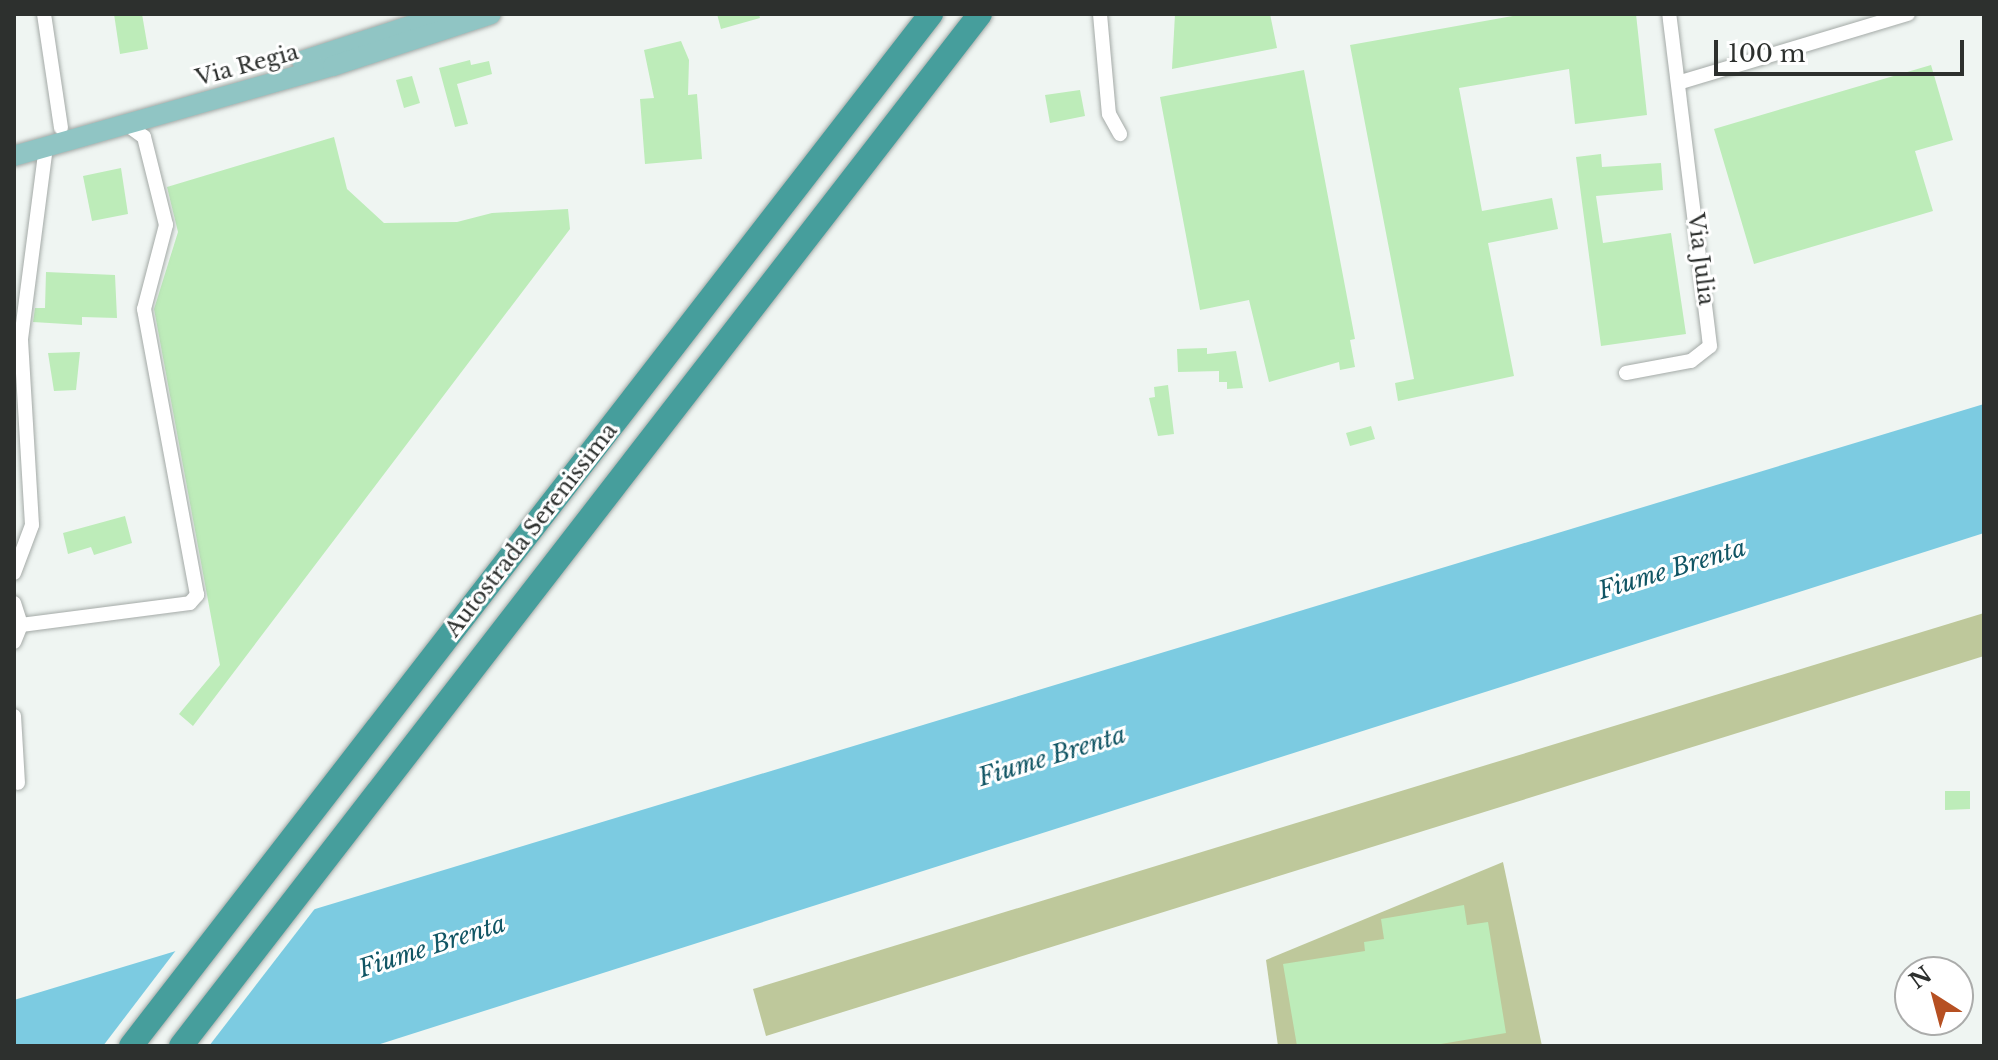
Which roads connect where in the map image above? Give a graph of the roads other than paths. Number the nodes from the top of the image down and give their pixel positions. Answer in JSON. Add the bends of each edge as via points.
{"nodes":[{"id":1,"x":44,"y":14,"type":"edge"},
{"id":2,"x":447,"y":14,"type":"edge"},
{"id":3,"x":491,"y":14,"type":"edge"},
{"id":4,"x":931,"y":14,"type":"edge"},
{"id":5,"x":980,"y":14,"type":"edge"},
{"id":6,"x":1100,"y":14,"type":"edge"},
{"id":7,"x":1669,"y":14,"type":"edge"},
{"id":8,"x":1908,"y":14,"type":"edge"},
{"id":9,"x":1681,"y":82,"type":"junction"},
{"id":10,"x":126,"y":124,"type":"junction"},
{"id":11,"x":61,"y":128,"type":"junction"},
{"id":12,"x":1120,"y":134,"type":"dead end"},
{"id":13,"x":14,"y":141,"type":"edge"},
{"id":14,"x":46,"y":146,"type":"junction"},
{"id":15,"x":14,"y":156,"type":"edge"},
{"id":16,"x":1626,"y":373,"type":"dead end"},
{"id":17,"x":14,"y":573,"type":"edge"},
{"id":18,"x":14,"y":603,"type":"edge"},
{"id":19,"x":21,"y":625,"type":"junction"},
{"id":20,"x":14,"y":642,"type":"edge"},
{"id":21,"x":14,"y":716,"type":"edge"},
{"id":22,"x":18,"y":783,"type":"dead end"},
{"id":23,"x":131,"y":1046,"type":"edge"},
{"id":24,"x":181,"y":1046,"type":"edge"}],
"edges":[{"from":1,"to":11,"type":"street"},
{"from":2,"to":11,"type":"main road","name":"Via Regia","via":[[326,54]]},
{"from":3,"to":10,"type":"main road","name":"Via Regia","via":[[370,56]]},
{"from":4,"to":23,"type":"highway","name":"Autostrada Serenissima"},
{"from":5,"to":24,"type":"highway","name":"Autostrada Serenissima"},
{"from":6,"to":12,"type":"street","via":[[1109,114]]},
{"from":7,"to":9,"type":"street","name":"Via Julia"},
{"from":8,"to":9,"type":"street"},
{"from":9,"to":16,"type":"street","name":"Via Julia","via":[[1710,346],[1691,361]]},
{"from":10,"to":14,"type":"main road","name":"Via Regia"},
{"from":10,"to":19,"type":"street","via":[[144,137],[166,225],[144,309],[184,521],[193,599]]},
{"from":11,"to":13,"type":"main road","name":"Via Regia"},
{"from":14,"to":15,"type":"main road","name":"Via Regia"},
{"from":14,"to":17,"type":"street","via":[[21,339],[32,525]]},
{"from":18,"to":19,"type":"street"},
{"from":19,"to":20,"type":"street"},
{"from":21,"to":22,"type":"street"}]}
